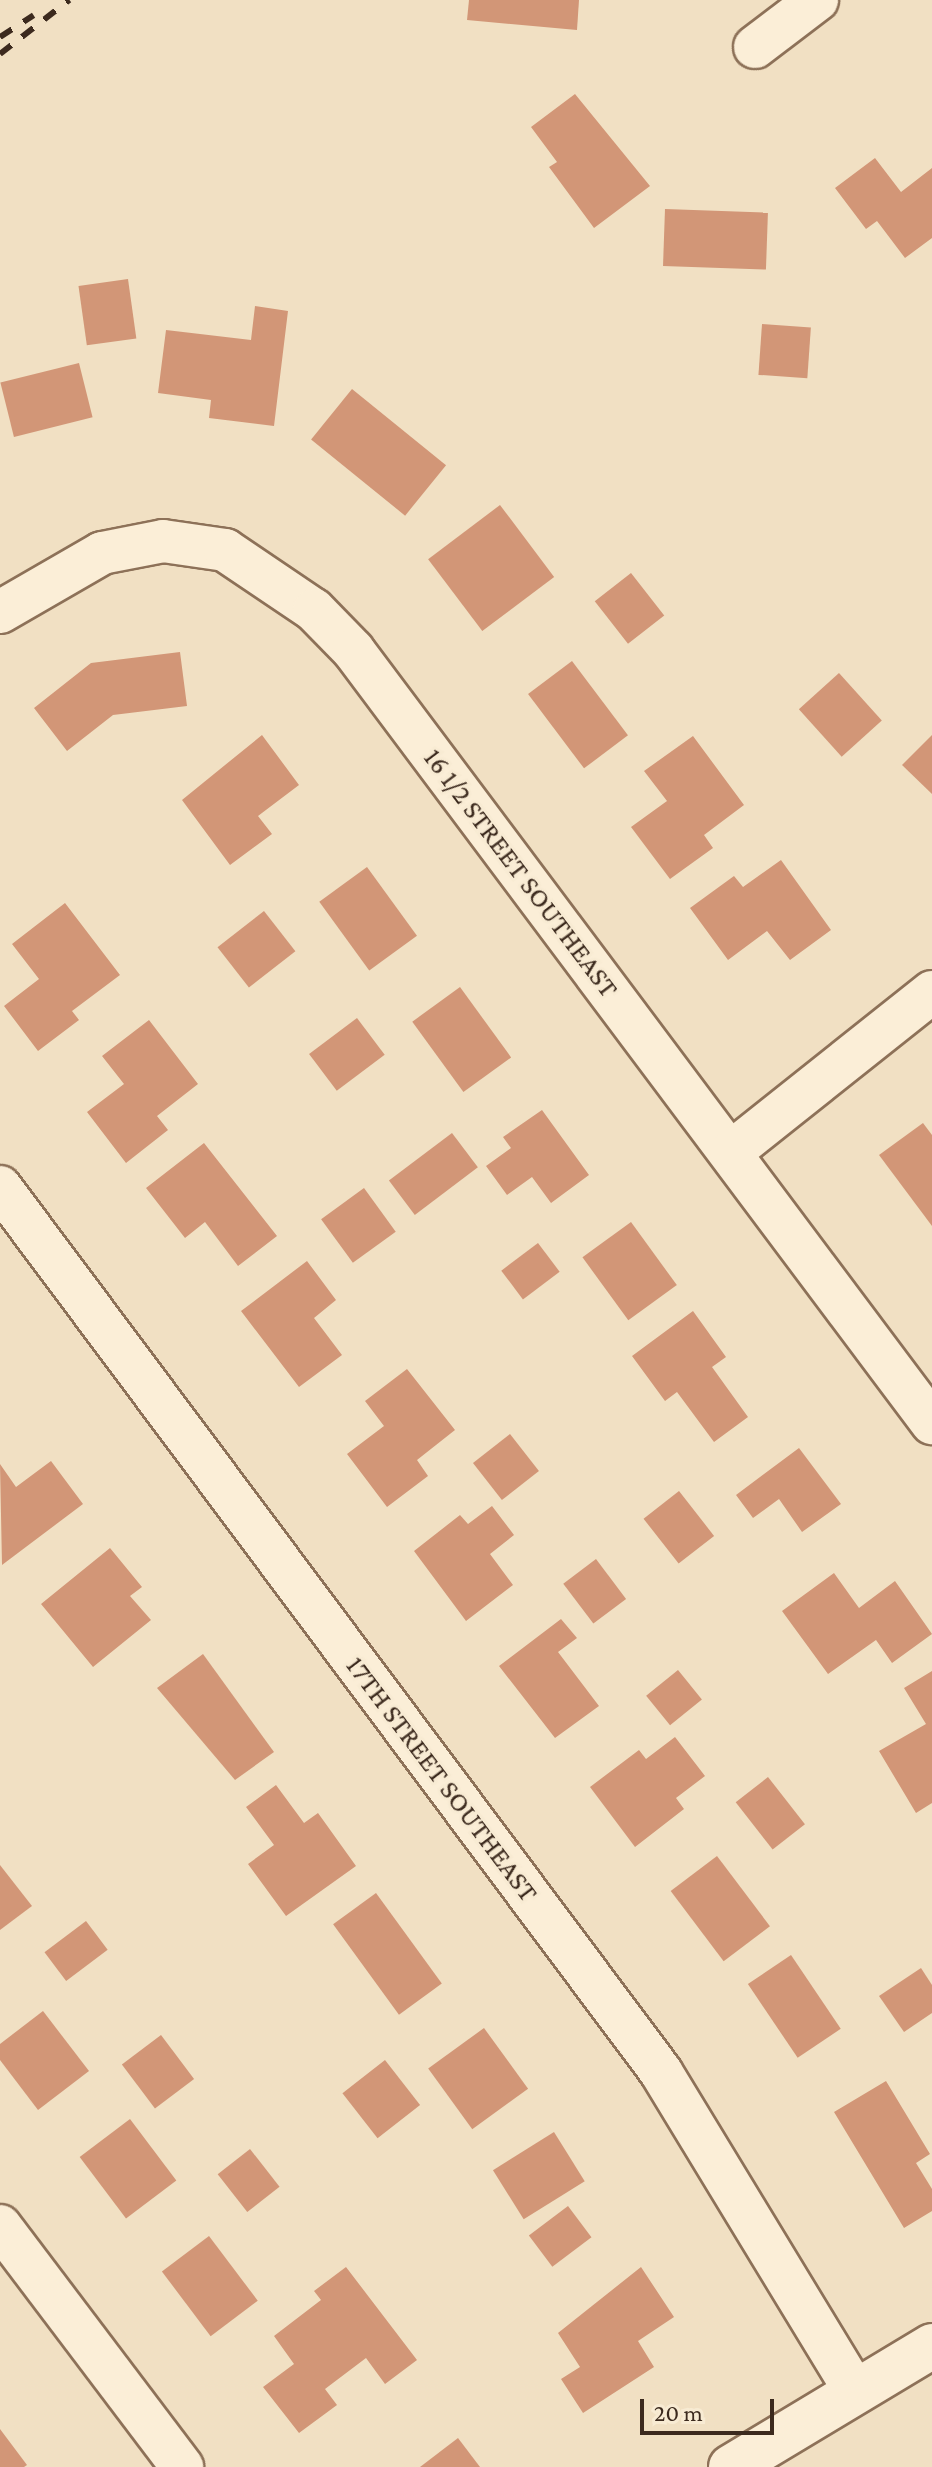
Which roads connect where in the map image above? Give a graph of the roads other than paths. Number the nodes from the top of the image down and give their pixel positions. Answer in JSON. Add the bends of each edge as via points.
{"nodes":[{"id":1,"x":817,"y":0,"type":"edge"},
{"id":2,"x":755,"y":47,"type":"dead end"},
{"id":3,"x":0,"y":612,"type":"edge"},
{"id":4,"x":932,"y":992,"type":"edge"},
{"id":5,"x":731,"y":1152,"type":"junction"},
{"id":6,"x":0,"y":1187,"type":"edge"},
{"id":7,"x":932,"y":1423,"type":"edge"},
{"id":8,"x":0,"y":2226,"type":"edge"},
{"id":9,"x":932,"y":2346,"type":"edge"},
{"id":10,"x":854,"y":2390,"type":"junction"},
{"id":11,"x":182,"y":2467,"type":"edge"},
{"id":12,"x":731,"y":2467,"type":"edge"}],
"edges":[{"from":1,"to":2,"type":"street"},
{"from":3,"to":5,"type":"street","name":"16 1/2 STREET SOUTHEAST","via":[[71,567],[144,542],[225,550],[287,587],[353,650]]},
{"from":4,"to":5,"type":"street"},
{"from":5,"to":7,"type":"street","name":"16 1/2 STREET SOUTHEAST"},
{"from":6,"to":10,"type":"street","name":"17TH STREET SOUTHEAST","via":[[661,2072]]},
{"from":8,"to":11,"type":"street"},
{"from":9,"to":10,"type":"street"},
{"from":10,"to":12,"type":"street"}]}
